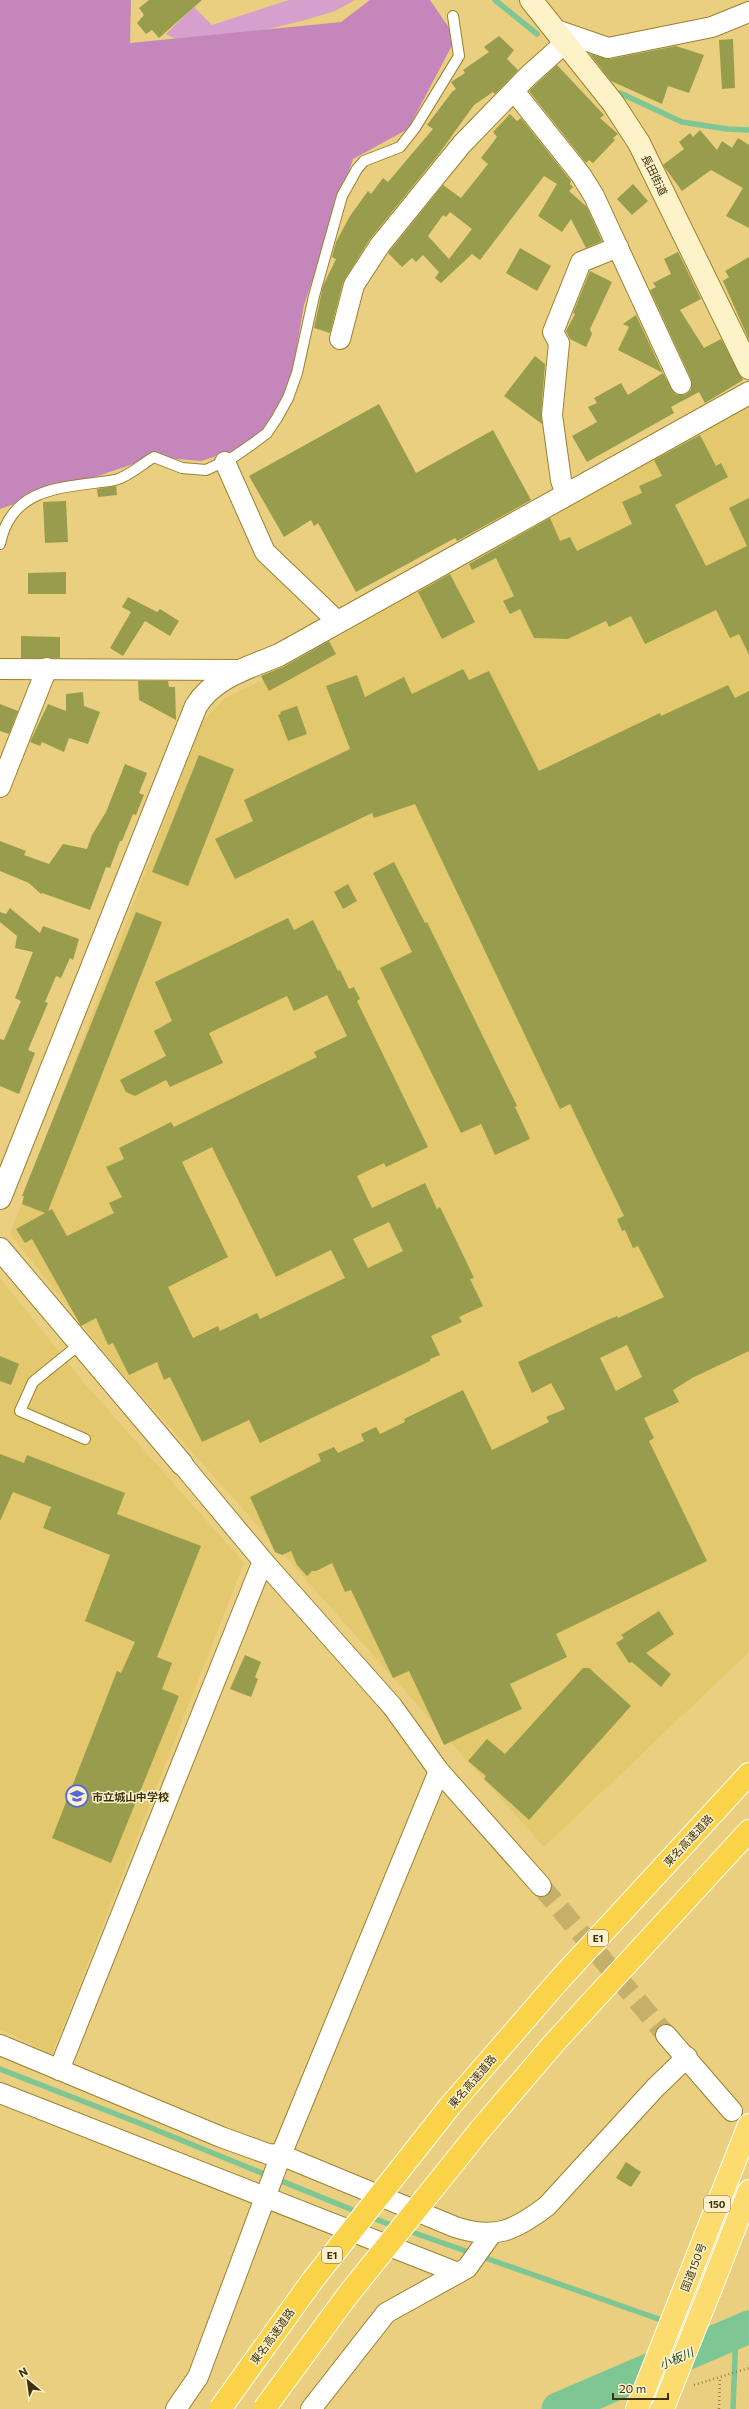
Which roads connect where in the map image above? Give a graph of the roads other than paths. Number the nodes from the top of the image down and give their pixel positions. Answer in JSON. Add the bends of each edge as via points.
{"nodes":[{"id":1,"x":532,"y":0,"type":"edge"},
{"id":2,"x":743,"y":0,"type":"edge"},
{"id":3,"x":749,"y":12,"type":"edge"},
{"id":4,"x":454,"y":16,"type":"dead end"},
{"id":5,"x":561,"y":36,"type":"junction"},
{"id":6,"x":514,"y":91,"type":"junction"},
{"id":7,"x":618,"y":247,"type":"junction"},
{"id":8,"x":340,"y":339,"type":"dead end"},
{"id":9,"x":749,"y":368,"type":"edge"},
{"id":10,"x":681,"y":384,"type":"dead end"},
{"id":11,"x":749,"y":393,"type":"edge"},
{"id":12,"x":225,"y":462,"type":"junction"},
{"id":13,"x":566,"y":495,"type":"junction"},
{"id":14,"x":0,"y":544,"type":"edge"},
{"id":15,"x":338,"y":622,"type":"junction"},
{"id":16,"x":47,"y":668,"type":"junction"},
{"id":17,"x":0,"y":669,"type":"edge"},
{"id":18,"x":243,"y":670,"type":"junction"},
{"id":19,"x":0,"y":787,"type":"edge"},
{"id":20,"x":0,"y":1198,"type":"edge"},
{"id":21,"x":0,"y":1249,"type":"edge"},
{"id":22,"x":80,"y":1344,"type":"junction"},
{"id":23,"x":85,"y":1439,"type":"dead end"},
{"id":24,"x":182,"y":1464,"type":"joint"},
{"id":25,"x":263,"y":1561,"type":"junction"},
{"id":26,"x":439,"y":1771,"type":"junction"},
{"id":27,"x":749,"y":1774,"type":"edge"},
{"id":28,"x":749,"y":1831,"type":"edge"},
{"id":29,"x":541,"y":1886,"type":"tunnel mouth"},
{"id":30,"x":666,"y":2034,"type":"tunnel mouth"},
{"id":31,"x":0,"y":2045,"type":"edge"},
{"id":32,"x":687,"y":2057,"type":"junction"},
{"id":33,"x":59,"y":2070,"type":"junction"},
{"id":34,"x":0,"y":2093,"type":"edge"},
{"id":35,"x":732,"y":2111,"type":"dead end"},
{"id":36,"x":749,"y":2125,"type":"edge"},
{"id":37,"x":281,"y":2155,"type":"junction"},
{"id":38,"x":749,"y":2192,"type":"edge"},
{"id":39,"x":266,"y":2198,"type":"junction"},
{"id":40,"x":488,"y":2239,"type":"junction"},
{"id":41,"x":463,"y":2271,"type":"junction"},
{"id":42,"x":176,"y":2409,"type":"edge"},
{"id":43,"x":220,"y":2409,"type":"edge"},
{"id":44,"x":264,"y":2409,"type":"edge"},
{"id":45,"x":311,"y":2409,"type":"edge"},
{"id":46,"x":637,"y":2409,"type":"edge"},
{"id":47,"x":663,"y":2409,"type":"edge"}],
"edges":[{"from":1,"to":5,"type":"main road","name":"長田街道"},
{"from":2,"to":3,"type":"street"},
{"from":3,"to":5,"type":"street","via":[[712,27],[608,48]]},
{"from":4,"to":12,"type":"lane","via":[[453,26],[459,56],[415,128],[400,147],[364,161],[342,196],[314,296],[297,373],[288,398],[267,433]]},
{"from":5,"to":6,"type":"street"},
{"from":5,"to":9,"type":"main road","name":"長田街道","via":[[614,103],[639,143]]},
{"from":6,"to":7,"type":"street","via":[[581,175]]},
{"from":6,"to":8,"type":"street","via":[[462,144],[380,245],[354,285]]},
{"from":7,"to":10,"type":"street"},
{"from":7,"to":13,"type":"street","via":[[581,262],[553,332],[559,343],[552,415],[561,480]]},
{"from":11,"to":13,"type":"street"},
{"from":12,"to":14,"type":"lane","via":[[206,470],[196,471],[171,465],[154,457],[116,480],[59,487],[42,492],[20,507],[7,524]]},
{"from":12,"to":15,"type":"street","via":[[265,552]]},
{"from":13,"to":15,"type":"street"},
{"from":15,"to":18,"type":"street","via":[[278,655]]},
{"from":16,"to":17,"type":"street"},
{"from":16,"to":18,"type":"street"},
{"from":16,"to":19,"type":"street"},
{"from":18,"to":20,"type":"street","via":[[207,690],[196,706]]},
{"from":21,"to":22,"type":"street"},
{"from":22,"to":23,"type":"lane","via":[[33,1382],[20,1411]]},
{"from":22,"to":24,"type":"street"},
{"from":24,"to":25,"type":"street"},
{"from":25,"to":26,"type":"street","via":[[392,1706]]},
{"from":25,"to":33,"type":"street"},
{"from":26,"to":29,"type":"street"},
{"from":26,"to":37,"type":"street"},
{"from":27,"to":43,"type":"highway","name":"東名高速道路","number":"E1","bridge":true,"via":[[561,1978],[450,2106],[312,2281]]},
{"from":28,"to":44,"type":"highway","bridge":true,"via":[[555,2042],[480,2130],[352,2290]]},
{"from":30,"to":32,"type":"street"},
{"from":31,"to":33,"type":"street"},
{"from":32,"to":35,"type":"street"},
{"from":32,"to":40,"type":"street","via":[[655,2088],[547,2206],[530,2219]]},
{"from":33,"to":37,"type":"street","via":[[248,2148]]},
{"from":34,"to":39,"type":"street"},
{"from":36,"to":46,"type":"highway","name":"国道150号","number":"150"},
{"from":37,"to":39,"type":"street"},
{"from":37,"to":40,"type":"street"},
{"from":38,"to":47,"type":"highway","number":"150","bridge":true},
{"from":39,"to":41,"type":"street"},
{"from":39,"to":42,"type":"street","via":[[198,2377]]},
{"from":40,"to":41,"type":"street"},
{"from":41,"to":45,"type":"street","via":[[386,2313]]}]}
